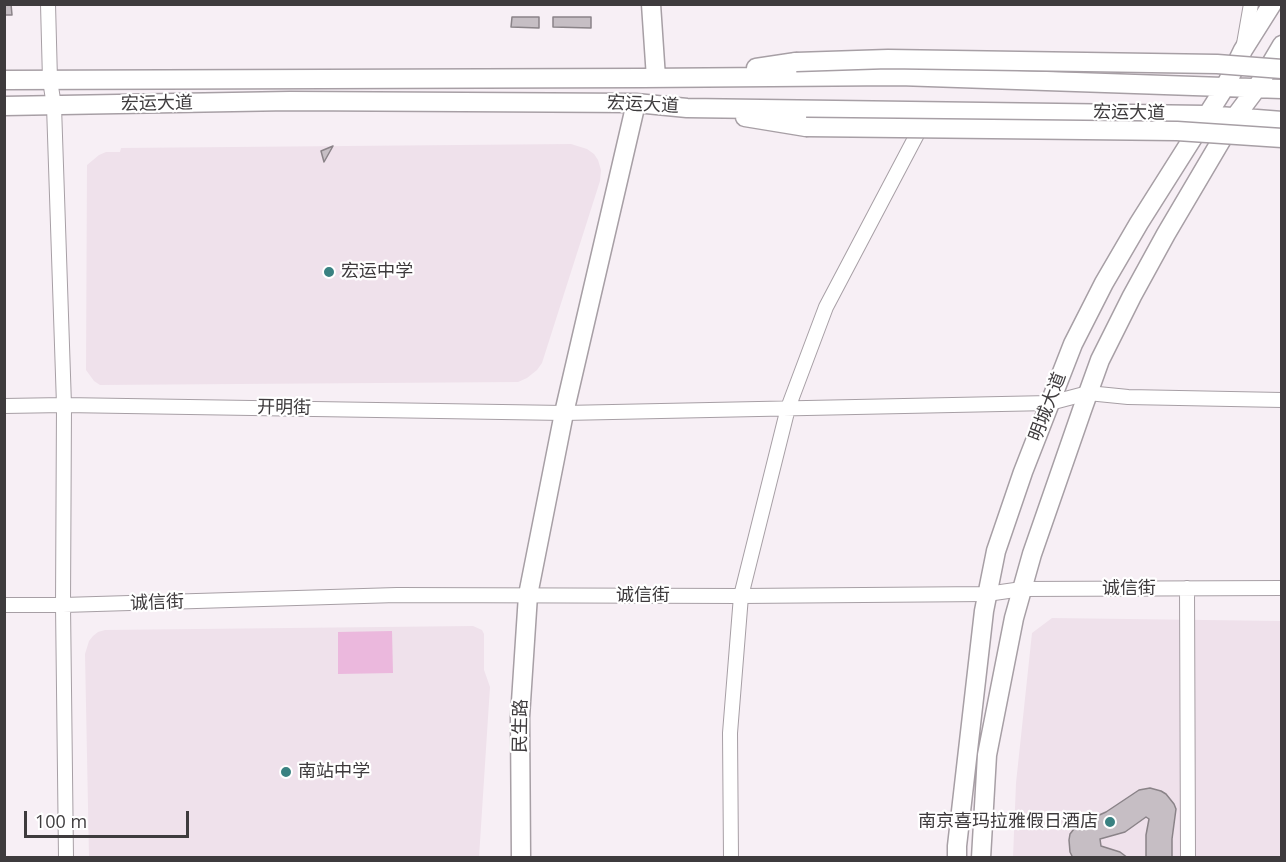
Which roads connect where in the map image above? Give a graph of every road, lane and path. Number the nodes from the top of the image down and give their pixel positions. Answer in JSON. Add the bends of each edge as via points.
{"nodes":[{"id":1,"x":48,"y":4,"type":"edge"},
{"id":2,"x":651,"y":4,"type":"edge"},
{"id":3,"x":1251,"y":4,"type":"edge"},
{"id":4,"x":1272,"y":4,"type":"edge"},
{"id":5,"x":1281,"y":45,"type":"edge"},
{"id":6,"x":1243,"y":50,"type":"junction"},
{"id":7,"x":1281,"y":69,"type":"edge"},
{"id":8,"x":656,"y":78,"type":"junction"},
{"id":9,"x":686,"y":78,"type":"junction"},
{"id":10,"x":4,"y":80,"type":"edge"},
{"id":11,"x":50,"y":80,"type":"junction"},
{"id":12,"x":1225,"y":87,"type":"junction"},
{"id":13,"x":1256,"y":88,"type":"junction"},
{"id":14,"x":1281,"y":89,"type":"edge"},
{"id":15,"x":636,"y":103,"type":"junction"},
{"id":16,"x":4,"y":106,"type":"edge"},
{"id":17,"x":54,"y":106,"type":"junction"},
{"id":18,"x":687,"y":108,"type":"junction"},
{"id":19,"x":930,"y":111,"type":"junction"},
{"id":20,"x":1206,"y":115,"type":"junction"},
{"id":21,"x":1235,"y":117,"type":"junction"},
{"id":22,"x":1281,"y":121,"type":"edge"},
{"id":23,"x":1281,"y":138,"type":"edge"},
{"id":24,"x":1088,"y":393,"type":"junction"},
{"id":25,"x":1281,"y":400,"type":"edge"},
{"id":26,"x":1050,"y":403,"type":"junction"},
{"id":27,"x":64,"y":405,"type":"junction"},
{"id":28,"x":4,"y":406,"type":"edge"},
{"id":29,"x":788,"y":408,"type":"junction"},
{"id":30,"x":564,"y":413,"type":"junction"},
{"id":31,"x":1187,"y":588,"type":"junction"},
{"id":32,"x":1281,"y":588,"type":"edge"},
{"id":33,"x":1022,"y":589,"type":"junction"},
{"id":34,"x":987,"y":594,"type":"junction"},
{"id":35,"x":528,"y":595,"type":"junction"},
{"id":36,"x":741,"y":596,"type":"junction"},
{"id":37,"x":4,"y":605,"type":"edge"},
{"id":38,"x":63,"y":605,"type":"junction"},
{"id":39,"x":66,"y":858,"type":"edge"},
{"id":40,"x":521,"y":858,"type":"edge"},
{"id":41,"x":731,"y":858,"type":"edge"},
{"id":42,"x":957,"y":858,"type":"edge"},
{"id":43,"x":981,"y":858,"type":"edge"},
{"id":44,"x":1188,"y":858,"type":"edge"}],
"edges":[{"from":1,"to":11,"type":"street"},
{"from":2,"to":8,"type":"main road"},
{"from":3,"to":6,"type":"street"},
{"from":4,"to":6,"type":"main road","name":"明城大道"},
{"from":5,"to":13,"type":"main road","name":"明城大道"},
{"from":6,"to":12,"type":"main road","name":"明城大道"},
{"from":7,"to":9,"type":"main road","bridge":true,"via":[[1217,64],[888,59],[796,62]]},
{"from":8,"to":9,"type":"main road","name":"宏运大道"},
{"from":8,"to":11,"type":"main road","name":"宏运大道"},
{"from":9,"to":12,"type":"main road","name":"宏运大道","via":[[899,76]]},
{"from":10,"to":11,"type":"main road","name":"宏运大道"},
{"from":11,"to":17,"type":"street"},
{"from":12,"to":13,"type":"main road","name":"宏运大道"},
{"from":12,"to":20,"type":"main road","name":"明城大道"},
{"from":13,"to":14,"type":"main road","name":"宏运大道"},
{"from":13,"to":21,"type":"main road","name":"明城大道"},
{"from":15,"to":17,"type":"main road","name":"宏运大道"},
{"from":15,"to":18,"type":"main road","name":"宏运大道"},
{"from":15,"to":30,"type":"main road","name":"民生路"},
{"from":16,"to":17,"type":"main road","name":"宏运大道"},
{"from":17,"to":27,"type":"street"},
{"from":18,"to":19,"type":"main road","name":"宏运大道"},
{"from":18,"to":23,"type":"main road","bridge":true,"via":[[806,127],[1177,131]]},
{"from":19,"to":20,"type":"main road","name":"宏运大道"},
{"from":19,"to":29,"type":"street","via":[[825,307]]},
{"from":20,"to":21,"type":"main road","name":"宏运大道"},
{"from":20,"to":26,"type":"main road","name":"明城大道","via":[[1104,283],[1073,344]]},
{"from":21,"to":22,"type":"main road","name":"宏运大道"},
{"from":21,"to":24,"type":"main road","name":"明城大道","via":[[1132,296]]},
{"from":24,"to":25,"type":"street"},
{"from":24,"to":26,"type":"street","name":"开明街"},
{"from":24,"to":33,"type":"main road","name":"明城大道"},
{"from":26,"to":29,"type":"street","name":"开明街"},
{"from":26,"to":34,"type":"main road","name":"明城大道","via":[[996,550]]},
{"from":27,"to":28,"type":"street","name":"开明街"},
{"from":27,"to":30,"type":"street","name":"开明街"},
{"from":27,"to":38,"type":"street"},
{"from":29,"to":30,"type":"street","name":"开明街"},
{"from":29,"to":36,"type":"street"},
{"from":30,"to":35,"type":"main road","name":"民生路"},
{"from":31,"to":32,"type":"street","name":"诚信街"},
{"from":31,"to":33,"type":"street","name":"诚信街"},
{"from":31,"to":44,"type":"street"},
{"from":33,"to":34,"type":"street","name":"诚信街"},
{"from":33,"to":43,"type":"main road","name":"明城大道","via":[[987,755]]},
{"from":34,"to":36,"type":"street","name":"诚信街"},
{"from":34,"to":42,"type":"main road","name":"明城大道"},
{"from":35,"to":36,"type":"street","name":"诚信街"},
{"from":35,"to":38,"type":"street","name":"诚信街"},
{"from":35,"to":40,"type":"main road","name":"民生路","via":[[520,717]]},
{"from":36,"to":41,"type":"street","via":[[730,733]]},
{"from":37,"to":38,"type":"street","name":"诚信街"},
{"from":38,"to":39,"type":"street"}]}
